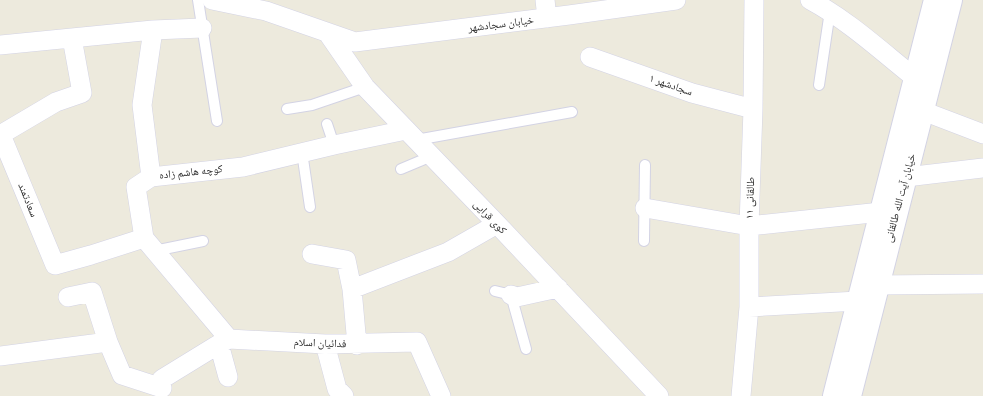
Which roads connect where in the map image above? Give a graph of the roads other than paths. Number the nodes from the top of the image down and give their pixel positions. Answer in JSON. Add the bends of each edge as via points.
{"nodes":[{"id":1,"x":198,"y":0,"type":"edge"},
{"id":2,"x":212,"y":0,"type":"edge"},
{"id":3,"x":676,"y":0,"type":"edge"},
{"id":4,"x":754,"y":0,"type":"edge"},
{"id":5,"x":810,"y":0,"type":"edge"},
{"id":6,"x":935,"y":0,"type":"edge"},
{"id":7,"x":951,"y":0,"type":"edge"},
{"id":8,"x":262,"y":5,"type":"edge"},
{"id":9,"x":546,"y":9,"type":"edge"},
{"id":10,"x":830,"y":11,"type":"junction"},
{"id":11,"x":202,"y":28,"type":"junction"},
{"id":12,"x":153,"y":30,"type":"junction"},
{"id":13,"x":327,"y":32,"type":"junction"},
{"id":14,"x":72,"y":38,"type":"junction"},
{"id":15,"x":0,"y":45,"type":"edge"},
{"id":16,"x":590,"y":57,"type":"dead end"},
{"id":17,"x":915,"y":78,"type":"junction"},
{"id":18,"x":819,"y":85,"type":"dead end"},
{"id":19,"x":365,"y":87,"type":"junction"},
{"id":20,"x":286,"y":108,"type":"dead end"},
{"id":21,"x":753,"y":109,"type":"junction"},
{"id":22,"x":923,"y":111,"type":"junction"},
{"id":23,"x":572,"y":112,"type":"dead end"},
{"id":24,"x":217,"y":120,"type":"dead end"},
{"id":25,"x":327,"y":124,"type":"dead end"},
{"id":26,"x":983,"y":134,"type":"edge"},
{"id":27,"x":1,"y":135,"type":"edge"},
{"id":28,"x":411,"y":135,"type":"junction"},
{"id":29,"x":334,"y":145,"type":"junction"},
{"id":30,"x":302,"y":152,"type":"junction"},
{"id":31,"x":432,"y":156,"type":"junction"},
{"id":32,"x":645,"y":164,"type":"dead end"},
{"id":33,"x":402,"y":168,"type":"dead end"},
{"id":34,"x":983,"y":168,"type":"edge"},
{"id":35,"x":151,"y":177,"type":"junction"},
{"id":36,"x":906,"y":177,"type":"junction"},
{"id":37,"x":310,"y":207,"type":"dead end"},
{"id":38,"x":645,"y":208,"type":"junction"},
{"id":39,"x":881,"y":212,"type":"junction"},
{"id":40,"x":497,"y":224,"type":"junction"},
{"id":41,"x":749,"y":226,"type":"junction"},
{"id":42,"x":202,"y":241,"type":"dead end"},
{"id":43,"x":644,"y":241,"type":"dead end"},
{"id":44,"x":149,"y":244,"type":"junction"},
{"id":45,"x":312,"y":254,"type":"dead end"},
{"id":46,"x":983,"y":284,"type":"edge"},
{"id":47,"x":878,"y":285,"type":"junction"},
{"id":48,"x":558,"y":288,"type":"junction"},
{"id":49,"x":352,"y":289,"type":"junction"},
{"id":50,"x":503,"y":293,"type":"joint"},
{"id":51,"x":68,"y":297,"type":"dead end"},
{"id":52,"x":858,"y":301,"type":"junction"},
{"id":53,"x":749,"y":307,"type":"junction"},
{"id":54,"x":224,"y":341,"type":"junction"},
{"id":55,"x":108,"y":342,"type":"junction"},
{"id":56,"x":325,"y":344,"type":"junction"},
{"id":57,"x":357,"y":345,"type":"junction"},
{"id":58,"x":526,"y":349,"type":"dead end"},
{"id":59,"x":0,"y":356,"type":"edge"},
{"id":60,"x":228,"y":376,"type":"dead end"},
{"id":61,"x":163,"y":388,"type":"edge"},
{"id":62,"x":344,"y":396,"type":"edge"},
{"id":63,"x":441,"y":396,"type":"edge"},
{"id":64,"x":660,"y":396,"type":"edge"},
{"id":65,"x":741,"y":396,"type":"edge"},
{"id":66,"x":834,"y":396,"type":"edge"},
{"id":67,"x":850,"y":396,"type":"edge"}],
"edges":[{"from":1,"to":11,"type":"lane"},
{"from":2,"to":8,"type":"street","name":"خیابان سجادشهر"},
{"from":3,"to":9,"type":"street","name":"خیابان سجادشهر"},
{"from":4,"to":21,"type":"street","name":"طالقانی ۱۱"},
{"from":5,"to":10,"type":"street"},
{"from":6,"to":17,"type":"main road","name":"خیابان آیت الله طالقانی"},
{"from":7,"to":22,"type":"main road","name":"خیابان آیت الله طالقانی"},
{"from":8,"to":13,"type":"street","name":"خیابان سجادشهر"},
{"from":9,"to":13,"type":"street","name":"خیابان سجادشهر","via":[[355,42]]},
{"from":10,"to":17,"type":"street"},
{"from":10,"to":18,"type":"lane"},
{"from":11,"to":12,"type":"street"},
{"from":11,"to":24,"type":"lane"},
{"from":12,"to":14,"type":"street"},
{"from":12,"to":35,"type":"street","via":[[142,106]]},
{"from":13,"to":19,"type":"street","name":"کوی قرایی"},
{"from":14,"to":15,"type":"street"},
{"from":14,"to":27,"type":"street","via":[[82,93],[56,102]]},
{"from":16,"to":21,"type":"street","name":"سجادشهر ۱","via":[[692,93]]},
{"from":17,"to":39,"type":"main road","name":"خیابان آیت الله طالقانی"},
{"from":19,"to":20,"type":"lane","via":[[312,105]]},
{"from":19,"to":28,"type":"street","name":"کوی قرایی"},
{"from":21,"to":41,"type":"street","name":"طالقانی ۱۱"},
{"from":22,"to":26,"type":"street"},
{"from":22,"to":36,"type":"main road","name":"خیابان آیت الله طالقانی"},
{"from":23,"to":28,"type":"lane"},
{"from":25,"to":29,"type":"lane"},
{"from":27,"to":44,"type":"street","name":"سعادتمند","via":[[55,265]]},
{"from":28,"to":29,"type":"street","name":"کوچه هاشم زاده"},
{"from":28,"to":31,"type":"street","name":"کوی قرایی"},
{"from":29,"to":30,"type":"street","name":"کوچه هاشم زاده"},
{"from":30,"to":35,"type":"street","name":"کوچه هاشم زاده","via":[[243,167]]},
{"from":30,"to":37,"type":"lane"},
{"from":31,"to":33,"type":"lane"},
{"from":31,"to":40,"type":"street","name":"کوی قرایی"},
{"from":32,"to":38,"type":"lane"},
{"from":34,"to":36,"type":"street"},
{"from":35,"to":44,"type":"street","name":"کوچه هاشم زاده","via":[[136,186]]},
{"from":36,"to":47,"type":"main road","name":"خیابان آیت الله طالقانی"},
{"from":38,"to":41,"type":"street"},
{"from":38,"to":43,"type":"lane"},
{"from":39,"to":41,"type":"street"},
{"from":39,"to":52,"type":"main road","name":"خیابان آیت الله طالقانی"},
{"from":40,"to":48,"type":"street","name":"کوی قرایی"},
{"from":40,"to":49,"type":"street","via":[[448,252]]},
{"from":41,"to":53,"type":"street","name":"طالقانی ۱۱"},
{"from":42,"to":44,"type":"lane"},
{"from":44,"to":54,"type":"street"},
{"from":45,"to":49,"type":"street","via":[[346,260]]},
{"from":46,"to":47,"type":"street"},
{"from":47,"to":67,"type":"main road","name":"خیابان آیت الله طالقانی"},
{"from":48,"to":50,"type":"street","via":[[517,297]]},
{"from":48,"to":64,"type":"street","name":"کوی قرایی"},
{"from":49,"to":57,"type":"street"},
{"from":50,"to":58,"type":"lane"},
{"from":51,"to":55,"type":"street","via":[[92,292]]},
{"from":52,"to":53,"type":"street"},
{"from":52,"to":66,"type":"main road","name":"خیابان آیت الله طالقانی"},
{"from":53,"to":65,"type":"street","name":"طالقانی ۱۱"},
{"from":54,"to":56,"type":"street","name":"فدائیان اسلام"},
{"from":54,"to":60,"type":"street"},
{"from":54,"to":61,"type":"street"},
{"from":55,"to":59,"type":"street"},
{"from":55,"to":61,"type":"street","via":[[122,375]]},
{"from":56,"to":57,"type":"street","name":"فدائیان اسلام"},
{"from":56,"to":62,"type":"street","via":[[337,389]]},
{"from":57,"to":63,"type":"street","name":"فدائیان اسلام","via":[[417,342]]}]}
